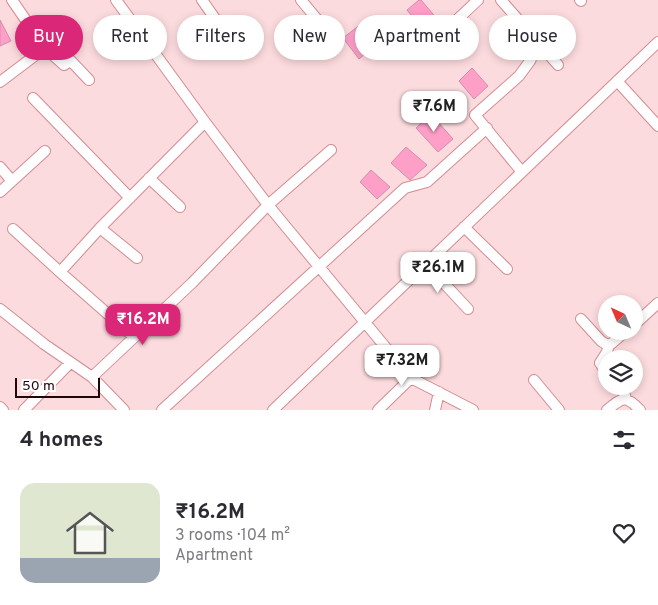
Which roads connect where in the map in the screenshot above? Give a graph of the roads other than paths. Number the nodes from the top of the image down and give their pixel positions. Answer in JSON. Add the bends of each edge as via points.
{"nodes":[{"id":1,"x":12,"y":0,"type":"edge"},
{"id":2,"x":116,"y":0,"type":"edge"},
{"id":3,"x":202,"y":0,"type":"edge"},
{"id":4,"x":301,"y":0,"type":"edge"},
{"id":5,"x":478,"y":0,"type":"edge"},
{"id":6,"x":501,"y":0,"type":"edge"},
{"id":7,"x":22,"y":15,"type":"edge"},
{"id":8,"x":213,"y":15,"type":"edge"},
{"id":9,"x":314,"y":15,"type":"edge"},
{"id":10,"x":462,"y":15,"type":"edge"},
{"id":11,"x":514,"y":15,"type":"edge"},
{"id":12,"x":658,"y":42,"type":"edge"},
{"id":13,"x":29,"y":60,"type":"edge"},
{"id":14,"x":58,"y":60,"type":"edge"},
{"id":15,"x":530,"y":60,"type":"edge"},
{"id":16,"x":553,"y":60,"type":"edge"},
{"id":17,"x":558,"y":65,"type":"dead end"},
{"id":18,"x":89,"y":80,"type":"dead end"},
{"id":19,"x":616,"y":81,"type":"junction"},
{"id":20,"x":0,"y":82,"type":"edge"},
{"id":21,"x":33,"y":98,"type":"dead end"},
{"id":22,"x":205,"y":122,"type":"junction"},
{"id":23,"x":658,"y":126,"type":"edge"},
{"id":24,"x":487,"y":128,"type":"junction"},
{"id":25,"x":331,"y":150,"type":"dead end"},
{"id":26,"x":45,"y":151,"type":"dead end"},
{"id":27,"x":0,"y":167,"type":"edge"},
{"id":28,"x":522,"y":172,"type":"junction"},
{"id":29,"x":150,"y":178,"type":"junction"},
{"id":30,"x":12,"y":181,"type":"junction"},
{"id":31,"x":0,"y":192,"type":"edge"},
{"id":32,"x":130,"y":198,"type":"junction"},
{"id":33,"x":268,"y":205,"type":"junction"},
{"id":34,"x":180,"y":207,"type":"dead end"},
{"id":35,"x":464,"y":227,"type":"junction"},
{"id":36,"x":100,"y":228,"type":"junction"},
{"id":37,"x":14,"y":229,"type":"dead end"},
{"id":38,"x":137,"y":258,"type":"dead end"},
{"id":39,"x":426,"y":264,"type":"junction"},
{"id":40,"x":319,"y":266,"type":"junction"},
{"id":41,"x":507,"y":269,"type":"dead end"},
{"id":42,"x":60,"y":272,"type":"junction"},
{"id":43,"x":658,"y":303,"type":"edge"},
{"id":44,"x":468,"y":308,"type":"dead end"},
{"id":45,"x":0,"y":309,"type":"edge"},
{"id":46,"x":643,"y":317,"type":"edge"},
{"id":47,"x":581,"y":319,"type":"dead end"},
{"id":48,"x":366,"y":322,"type":"junction"},
{"id":49,"x":134,"y":337,"type":"junction"},
{"id":50,"x":614,"y":340,"type":"edge"},
{"id":51,"x":609,"y":344,"type":"junction"},
{"id":52,"x":608,"y":350,"type":"edge"},
{"id":53,"x":70,"y":363,"type":"junction"},
{"id":54,"x":92,"y":378,"type":"junction"},
{"id":55,"x":411,"y":378,"type":"junction"},
{"id":56,"x":534,"y":380,"type":"dead end"},
{"id":57,"x":439,"y":392,"type":"junction"},
{"id":58,"x":625,"y":395,"type":"edge"},
{"id":59,"x":626,"y":399,"type":"junction"},
{"id":60,"x":0,"y":407,"type":"edge"},
{"id":61,"x":3,"y":410,"type":"edge"},
{"id":62,"x":24,"y":410,"type":"edge"},
{"id":63,"x":124,"y":410,"type":"edge"},
{"id":64,"x":162,"y":410,"type":"edge"},
{"id":65,"x":274,"y":410,"type":"edge"},
{"id":66,"x":378,"y":410,"type":"edge"},
{"id":67,"x":434,"y":410,"type":"edge"},
{"id":68,"x":472,"y":410,"type":"edge"},
{"id":69,"x":559,"y":410,"type":"edge"},
{"id":70,"x":606,"y":410,"type":"edge"},
{"id":71,"x":640,"y":410,"type":"edge"}],
"edges":[{"from":1,"to":7,"type":"street"},
{"from":2,"to":22,"type":"street"},
{"from":3,"to":8,"type":"street"},
{"from":4,"to":9,"type":"street"},
{"from":5,"to":10,"type":"street"},
{"from":6,"to":11,"type":"street"},
{"from":12,"to":19,"type":"street"},
{"from":13,"to":20,"type":"street"},
{"from":14,"to":18,"type":"street","via":[[64,65],[71,61]]},
{"from":15,"to":24,"type":"street","via":[[519,76],[475,115]]},
{"from":16,"to":17,"type":"street"},
{"from":19,"to":23,"type":"street"},
{"from":19,"to":28,"type":"street"},
{"from":21,"to":32,"type":"street"},
{"from":22,"to":29,"type":"street"},
{"from":22,"to":33,"type":"street"},
{"from":24,"to":28,"type":"street"},
{"from":24,"to":40,"type":"street","via":[[427,182],[405,188]]},
{"from":25,"to":33,"type":"street"},
{"from":26,"to":30,"type":"street"},
{"from":27,"to":30,"type":"street"},
{"from":28,"to":35,"type":"street"},
{"from":29,"to":32,"type":"street"},
{"from":29,"to":34,"type":"street"},
{"from":30,"to":31,"type":"street"},
{"from":32,"to":36,"type":"street"},
{"from":33,"to":40,"type":"street"},
{"from":33,"to":49,"type":"street"},
{"from":35,"to":39,"type":"street"},
{"from":35,"to":41,"type":"street"},
{"from":36,"to":38,"type":"street"},
{"from":36,"to":42,"type":"street"},
{"from":37,"to":42,"type":"street"},
{"from":39,"to":44,"type":"street"},
{"from":39,"to":48,"type":"street"},
{"from":40,"to":48,"type":"street"},
{"from":40,"to":64,"type":"street"},
{"from":42,"to":49,"type":"street"},
{"from":43,"to":46,"type":"street"},
{"from":45,"to":53,"type":"street"},
{"from":47,"to":51,"type":"street","via":[[601,341]]},
{"from":48,"to":55,"type":"street"},
{"from":48,"to":65,"type":"street"},
{"from":49,"to":54,"type":"street"},
{"from":50,"to":51,"type":"street"},
{"from":51,"to":52,"type":"street"},
{"from":53,"to":54,"type":"street"},
{"from":53,"to":62,"type":"street"},
{"from":54,"to":63,"type":"street"},
{"from":55,"to":57,"type":"street"},
{"from":55,"to":66,"type":"street"},
{"from":56,"to":69,"type":"street"},
{"from":57,"to":67,"type":"street"},
{"from":57,"to":68,"type":"street"},
{"from":58,"to":59,"type":"street"},
{"from":59,"to":70,"type":"street","via":[[618,400]]},
{"from":59,"to":71,"type":"street"},
{"from":60,"to":61,"type":"street"}]}
